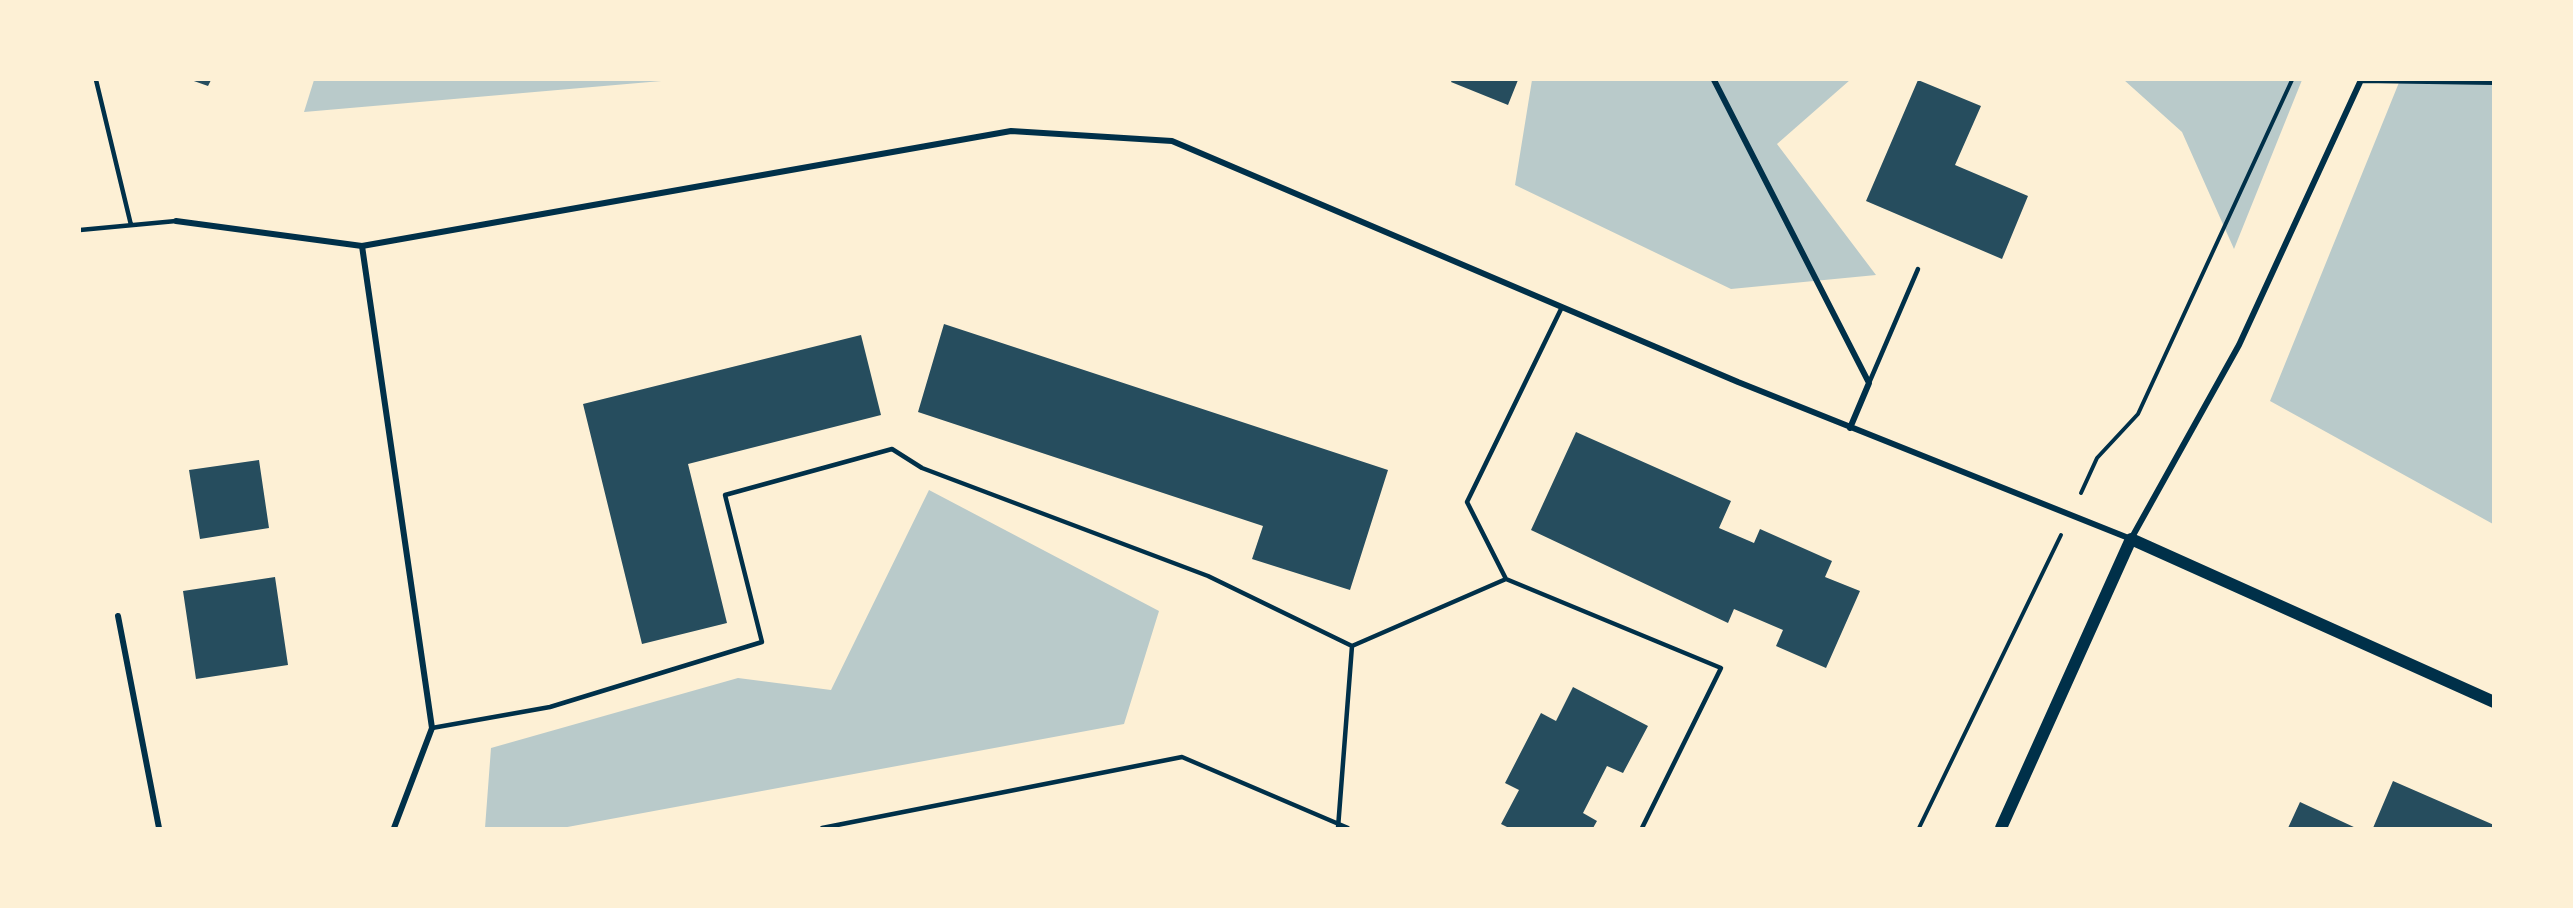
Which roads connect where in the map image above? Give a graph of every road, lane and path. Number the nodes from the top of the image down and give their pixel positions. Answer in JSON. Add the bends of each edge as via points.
{"nodes":[{"id":1,"x":96,"y":80,"type":"edge"},
{"id":2,"x":1713,"y":80,"type":"edge"},
{"id":3,"x":2292,"y":80,"type":"edge"},
{"id":4,"x":2362,"y":80,"type":"edge"},
{"id":5,"x":2493,"y":82,"type":"edge"},
{"id":6,"x":176,"y":221,"type":"joint"},
{"id":7,"x":131,"y":225,"type":"junction"},
{"id":8,"x":80,"y":230,"type":"edge"},
{"id":9,"x":362,"y":246,"type":"junction"},
{"id":10,"x":1918,"y":269,"type":"dead end"},
{"id":11,"x":1562,"y":307,"type":"junction"},
{"id":12,"x":1869,"y":383,"type":"junction"},
{"id":13,"x":1850,"y":428,"type":"junction"},
{"id":14,"x":2070,"y":515,"type":"junction"},
{"id":15,"x":2131,"y":539,"type":"junction"},
{"id":16,"x":1506,"y":579,"type":"junction"},
{"id":17,"x":118,"y":616,"type":"dead end"},
{"id":18,"x":1352,"y":646,"type":"junction"},
{"id":19,"x":2493,"y":702,"type":"edge"},
{"id":20,"x":432,"y":728,"type":"junction"},
{"id":21,"x":1339,"y":827,"type":"edge"},
{"id":22,"x":159,"y":828,"type":"edge"},
{"id":23,"x":394,"y":828,"type":"edge"},
{"id":24,"x":822,"y":828,"type":"edge"},
{"id":25,"x":1348,"y":828,"type":"edge"},
{"id":26,"x":1642,"y":828,"type":"edge"},
{"id":27,"x":1919,"y":828,"type":"edge"},
{"id":28,"x":2001,"y":828,"type":"edge"}],
"edges":[{"from":1,"to":7,"type":"lane"},
{"from":2,"to":12,"type":"street"},
{"from":3,"to":14,"type":"path","via":[[2138,414],[2097,458]]},
{"from":4,"to":5,"type":"street"},
{"from":4,"to":15,"type":"street","via":[[2239,345]]},
{"from":6,"to":7,"type":"lane"},
{"from":6,"to":9,"type":"street"},
{"from":7,"to":8,"type":"lane"},
{"from":9,"to":11,"type":"street","via":[[1011,131],[1172,141]]},
{"from":9,"to":20,"type":"street"},
{"from":10,"to":12,"type":"lane"},
{"from":11,"to":13,"type":"street"},
{"from":11,"to":16,"type":"lane","via":[[1467,502]]},
{"from":12,"to":13,"type":"street"},
{"from":13,"to":14,"type":"street"},
{"from":14,"to":15,"type":"street"},
{"from":14,"to":27,"type":"path"},
{"from":15,"to":19,"type":"main road"},
{"from":15,"to":28,"type":"main road"},
{"from":16,"to":18,"type":"lane"},
{"from":16,"to":26,"type":"lane","via":[[1721,668]]},
{"from":17,"to":22,"type":"street"},
{"from":18,"to":20,"type":"lane","via":[[1209,576],[922,468],[892,449],[724,495],[762,642],[550,707]]},
{"from":18,"to":21,"type":"lane"},
{"from":20,"to":23,"type":"street"},
{"from":21,"to":24,"type":"lane","via":[[1182,757]]},
{"from":21,"to":25,"type":"lane"}]}
